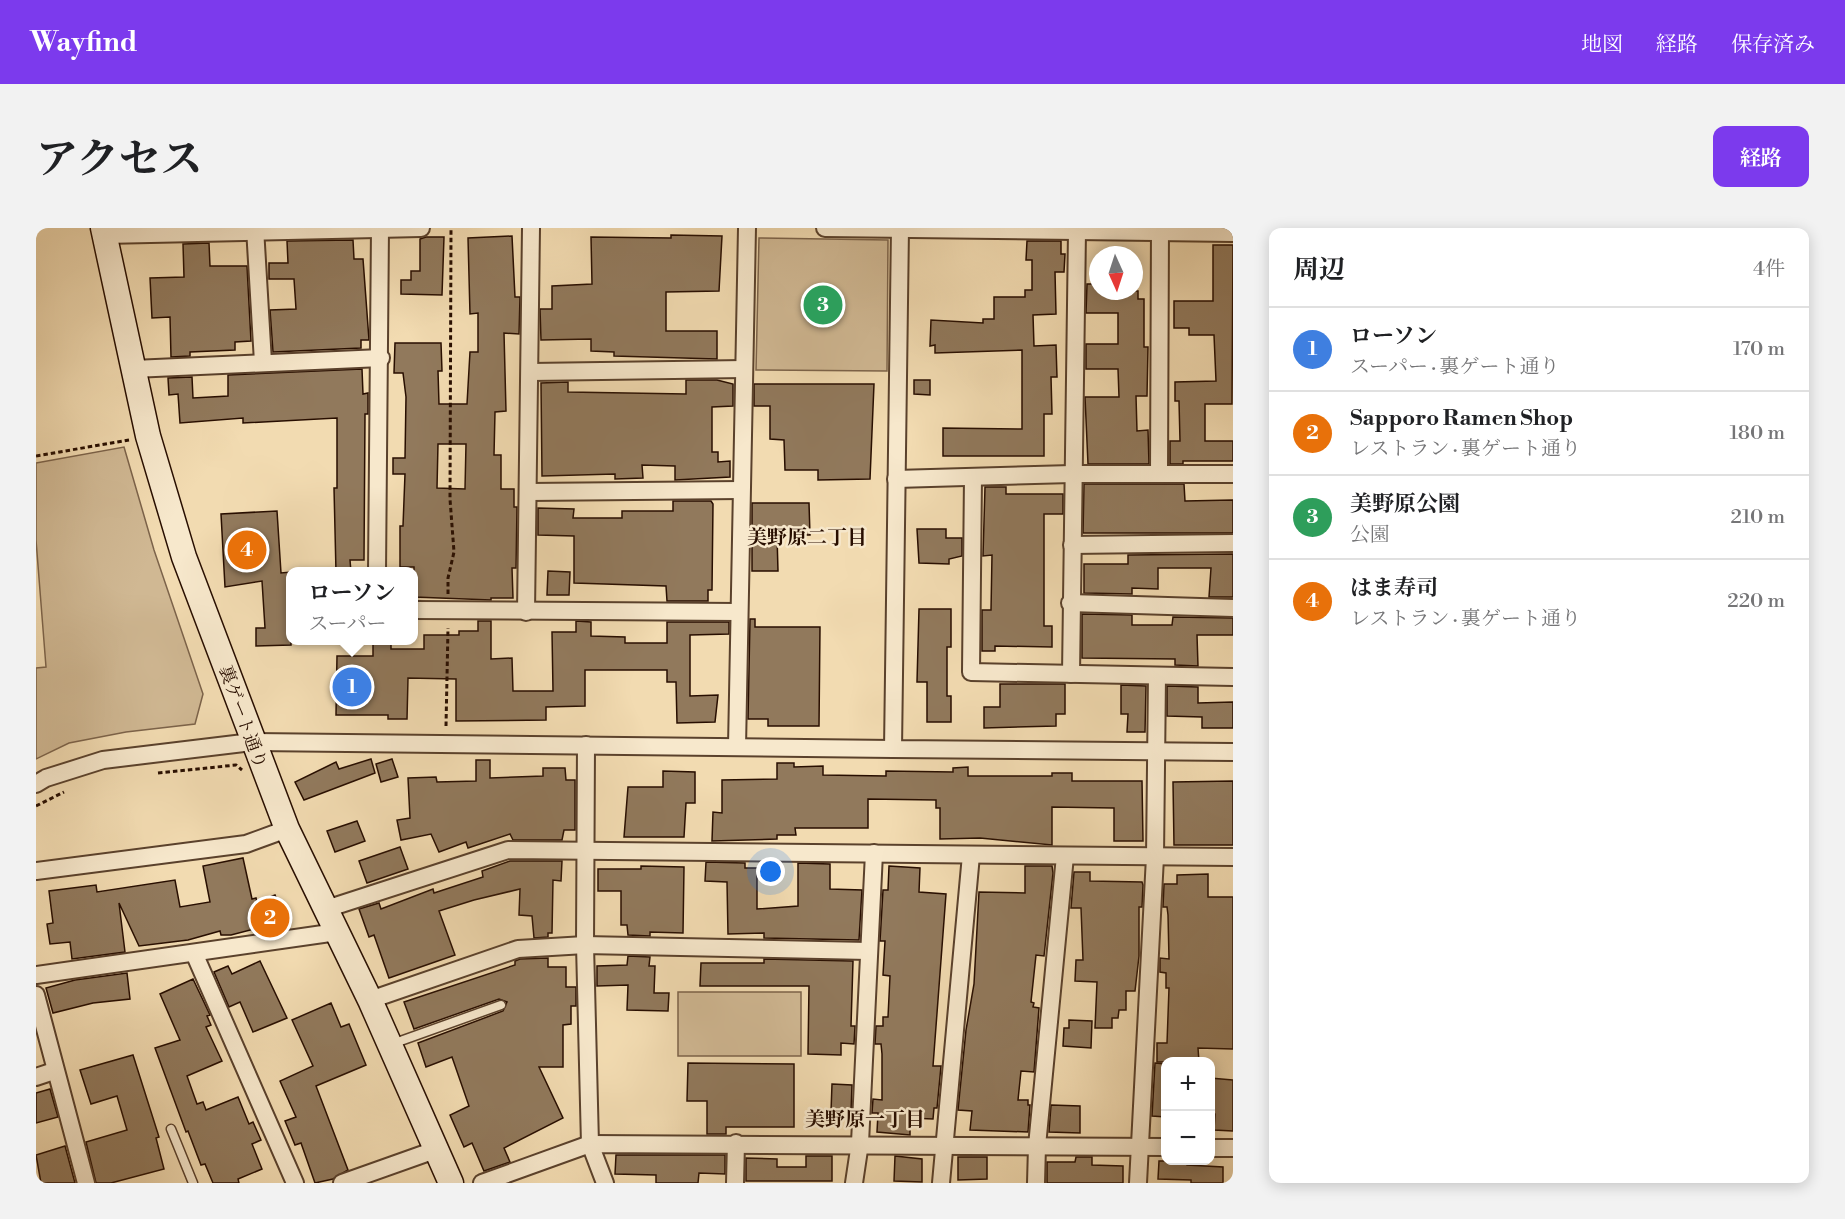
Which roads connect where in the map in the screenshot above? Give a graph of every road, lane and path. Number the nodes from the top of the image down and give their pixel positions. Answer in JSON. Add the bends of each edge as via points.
{"nodes":[{"id":1,"x":421,"y":228,"type":"edge"},
{"id":2,"x":451,"y":228,"type":"edge"},
{"id":3,"x":531,"y":228,"type":"edge"},
{"id":4,"x":747,"y":228,"type":"edge"},
{"id":5,"x":825,"y":228,"type":"edge"},
{"id":6,"x":900,"y":228,"type":"edge"},
{"id":7,"x":255,"y":229,"type":"edge"},
{"id":8,"x":380,"y":229,"type":"edge"},
{"id":9,"x":1037,"y":229,"type":"edge"},
{"id":10,"x":1160,"y":230,"type":"edge"},
{"id":11,"x":1077,"y":231,"type":"junction"},
{"id":12,"x":103,"y":232,"type":"edge"},
{"id":13,"x":1233,"y":233,"type":"edge"},
{"id":14,"x":381,"y":358,"type":"junction"},
{"id":15,"x":263,"y":362,"type":"junction"},
{"id":16,"x":133,"y":369,"type":"junction"},
{"id":17,"x":744,"y":369,"type":"junction"},
{"id":18,"x":531,"y":372,"type":"junction"},
{"id":19,"x":148,"y":436,"type":"junction"},
{"id":20,"x":36,"y":456,"type":"edge"},
{"id":21,"x":1072,"y":474,"type":"junction"},
{"id":22,"x":1159,"y":474,"type":"junction"},
{"id":23,"x":1233,"y":474,"type":"edge"},
{"id":24,"x":973,"y":477,"type":"junction"},
{"id":25,"x":896,"y":479,"type":"junction"},
{"id":26,"x":741,"y":490,"type":"junction"},
{"id":27,"x":529,"y":492,"type":"junction"},
{"id":28,"x":1233,"y":543,"type":"edge"},
{"id":29,"x":1072,"y":545,"type":"junction"},
{"id":30,"x":377,"y":567,"type":"edge"},
{"id":31,"x":1070,"y":603,"type":"junction"},
{"id":32,"x":1233,"y":608,"type":"edge"},
{"id":33,"x":418,"y":610,"type":"edge"},
{"id":34,"x":448,"y":610,"type":"junction"},
{"id":35,"x":526,"y":612,"type":"junction"},
{"id":36,"x":739,"y":612,"type":"junction"},
{"id":37,"x":1071,"y":674,"type":"junction"},
{"id":38,"x":1158,"y":676,"type":"junction"},
{"id":39,"x":1233,"y":677,"type":"edge"},
{"id":40,"x":446,"y":733,"type":"dead end"},
{"id":41,"x":252,"y":742,"type":"junction"},
{"id":42,"x":586,"y":745,"type":"junction"},
{"id":43,"x":737,"y":747,"type":"junction"},
{"id":44,"x":894,"y":749,"type":"junction"},
{"id":45,"x":1158,"y":752,"type":"junction"},
{"id":46,"x":1233,"y":752,"type":"edge"},
{"id":47,"x":157,"y":773,"type":"dead end"},
{"id":48,"x":266,"y":781,"type":"junction"},
{"id":49,"x":36,"y":784,"type":"edge"},
{"id":50,"x":73,"y":788,"type":"dead end"},
{"id":51,"x":36,"y":806,"type":"edge"},
{"id":52,"x":286,"y":829,"type":"junction"},
{"id":53,"x":585,"y":849,"type":"junction"},
{"id":54,"x":874,"y":854,"type":"junction"},
{"id":55,"x":971,"y":855,"type":"junction"},
{"id":56,"x":1065,"y":856,"type":"junction"},
{"id":57,"x":1155,"y":857,"type":"junction"},
{"id":58,"x":1233,"y":857,"type":"edge"},
{"id":59,"x":36,"y":871,"type":"edge"},
{"id":60,"x":326,"y":909,"type":"junction"},
{"id":61,"x":337,"y":932,"type":"junction"},
{"id":62,"x":585,"y":945,"type":"junction"},
{"id":63,"x":868,"y":951,"type":"junction"},
{"id":64,"x":194,"y":953,"type":"junction"},
{"id":65,"x":36,"y":975,"type":"edge"},
{"id":66,"x":36,"y":995,"type":"edge"},
{"id":67,"x":370,"y":1000,"type":"junction"},
{"id":68,"x":501,"y":1005,"type":"dead end"},
{"id":69,"x":390,"y":1045,"type":"junction"},
{"id":70,"x":54,"y":1071,"type":"junction"},
{"id":71,"x":36,"y":1077,"type":"edge"},
{"id":72,"x":171,"y":1129,"type":"dead end"},
{"id":73,"x":736,"y":1143,"type":"junction"},
{"id":74,"x":860,"y":1143,"type":"junction"},
{"id":75,"x":590,"y":1144,"type":"junction"},
{"id":76,"x":943,"y":1145,"type":"junction"},
{"id":77,"x":1037,"y":1146,"type":"junction"},
{"id":78,"x":1140,"y":1147,"type":"junction"},
{"id":79,"x":1161,"y":1147,"type":"edge"},
{"id":80,"x":1215,"y":1148,"type":"edge"},
{"id":81,"x":1233,"y":1148,"type":"edge"},
{"id":82,"x":435,"y":1150,"type":"junction"},
{"id":83,"x":86,"y":1183,"type":"edge"},
{"id":84,"x":193,"y":1183,"type":"edge"},
{"id":85,"x":295,"y":1183,"type":"edge"},
{"id":86,"x":342,"y":1183,"type":"edge"},
{"id":87,"x":451,"y":1183,"type":"edge"},
{"id":88,"x":482,"y":1183,"type":"edge"},
{"id":89,"x":605,"y":1183,"type":"edge"},
{"id":90,"x":735,"y":1183,"type":"edge"},
{"id":91,"x":854,"y":1183,"type":"edge"},
{"id":92,"x":941,"y":1183,"type":"edge"},
{"id":93,"x":1036,"y":1183,"type":"edge"},
{"id":94,"x":1138,"y":1183,"type":"edge"}],
"edges":[{"from":1,"to":8,"type":"street"},
{"from":2,"to":34,"type":"path","via":[[450,499],[454,552],[448,578]]},
{"from":3,"to":18,"type":"street"},
{"from":4,"to":17,"type":"street"},
{"from":5,"to":6,"type":"street"},
{"from":6,"to":9,"type":"street"},
{"from":6,"to":25,"type":"street"},
{"from":7,"to":8,"type":"street"},
{"from":7,"to":12,"type":"street"},
{"from":7,"to":15,"type":"street"},
{"from":8,"to":14,"type":"street"},
{"from":9,"to":11,"type":"street"},
{"from":10,"to":11,"type":"street"},
{"from":10,"to":13,"type":"street"},
{"from":10,"to":22,"type":"street"},
{"from":11,"to":21,"type":"street"},
{"from":12,"to":16,"type":"street","name":"裏ゲート通り"},
{"from":14,"to":15,"type":"street"},
{"from":14,"to":30,"type":"street"},
{"from":15,"to":16,"type":"street"},
{"from":16,"to":19,"type":"street","name":"裏ゲート通り"},
{"from":17,"to":18,"type":"street"},
{"from":17,"to":26,"type":"street"},
{"from":18,"to":27,"type":"street"},
{"from":19,"to":20,"type":"path"},
{"from":19,"to":41,"type":"street","name":"裏ゲート通り","via":[[184,557]]},
{"from":21,"to":22,"type":"street"},
{"from":21,"to":24,"type":"street"},
{"from":21,"to":29,"type":"street"},
{"from":22,"to":23,"type":"street"},
{"from":24,"to":25,"type":"street"},
{"from":24,"to":37,"type":"street","via":[[971,672]]},
{"from":25,"to":44,"type":"street"},
{"from":26,"to":27,"type":"street"},
{"from":26,"to":36,"type":"street"},
{"from":27,"to":35,"type":"street"},
{"from":28,"to":29,"type":"street"},
{"from":29,"to":31,"type":"street"},
{"from":31,"to":32,"type":"street"},
{"from":31,"to":37,"type":"street"},
{"from":33,"to":34,"type":"street"},
{"from":34,"to":35,"type":"street"},
{"from":34,"to":40,"type":"path"},
{"from":35,"to":36,"type":"street"},
{"from":36,"to":43,"type":"street"},
{"from":37,"to":38,"type":"street"},
{"from":38,"to":39,"type":"street"},
{"from":38,"to":45,"type":"street"},
{"from":41,"to":42,"type":"street"},
{"from":41,"to":48,"type":"street","name":"裏ゲート通り"},
{"from":41,"to":49,"type":"street","via":[[103,760]]},
{"from":42,"to":43,"type":"street"},
{"from":42,"to":53,"type":"street"},
{"from":43,"to":44,"type":"street"},
{"from":44,"to":45,"type":"street"},
{"from":45,"to":46,"type":"street"},
{"from":45,"to":57,"type":"street"},
{"from":47,"to":48,"type":"path","via":[[236,765],[250,776],[254,787]]},
{"from":48,"to":52,"type":"street","name":"裏ゲート通り"},
{"from":50,"to":51,"type":"path"},
{"from":52,"to":59,"type":"street","via":[[246,844]]},
{"from":52,"to":60,"type":"street","name":"裏ゲート通り"},
{"from":53,"to":54,"type":"street"},
{"from":53,"to":60,"type":"street","via":[[508,850]]},
{"from":53,"to":62,"type":"street"},
{"from":54,"to":55,"type":"street"},
{"from":54,"to":63,"type":"street"},
{"from":55,"to":56,"type":"street"},
{"from":55,"to":76,"type":"street"},
{"from":56,"to":57,"type":"street"},
{"from":56,"to":77,"type":"street"},
{"from":57,"to":58,"type":"street"},
{"from":57,"to":78,"type":"street"},
{"from":60,"to":61,"type":"street","name":"裏ゲート通り"},
{"from":61,"to":64,"type":"street"},
{"from":61,"to":67,"type":"street","name":"裏ゲート通り"},
{"from":62,"to":63,"type":"street"},
{"from":62,"to":67,"type":"street","via":[[518,949]]},
{"from":62,"to":75,"type":"street"},
{"from":63,"to":74,"type":"street"},
{"from":64,"to":65,"type":"street"},
{"from":64,"to":85,"type":"street"},
{"from":66,"to":70,"type":"street"},
{"from":67,"to":69,"type":"street","name":"裏ゲート通り"},
{"from":68,"to":69,"type":"lane"},
{"from":69,"to":82,"type":"street","name":"裏ゲート通り"},
{"from":70,"to":71,"type":"street"},
{"from":70,"to":83,"type":"street"},
{"from":72,"to":84,"type":"lane"},
{"from":73,"to":74,"type":"street"},
{"from":73,"to":75,"type":"street"},
{"from":73,"to":90,"type":"street"},
{"from":74,"to":76,"type":"street"},
{"from":74,"to":91,"type":"street"},
{"from":75,"to":88,"type":"street"},
{"from":75,"to":89,"type":"street"},
{"from":76,"to":77,"type":"street"},
{"from":76,"to":92,"type":"street"},
{"from":77,"to":78,"type":"street"},
{"from":77,"to":93,"type":"street"},
{"from":78,"to":79,"type":"street"},
{"from":78,"to":94,"type":"street"},
{"from":80,"to":81,"type":"street"},
{"from":82,"to":86,"type":"street"},
{"from":82,"to":87,"type":"street","name":"裏ゲート通り"}]}
